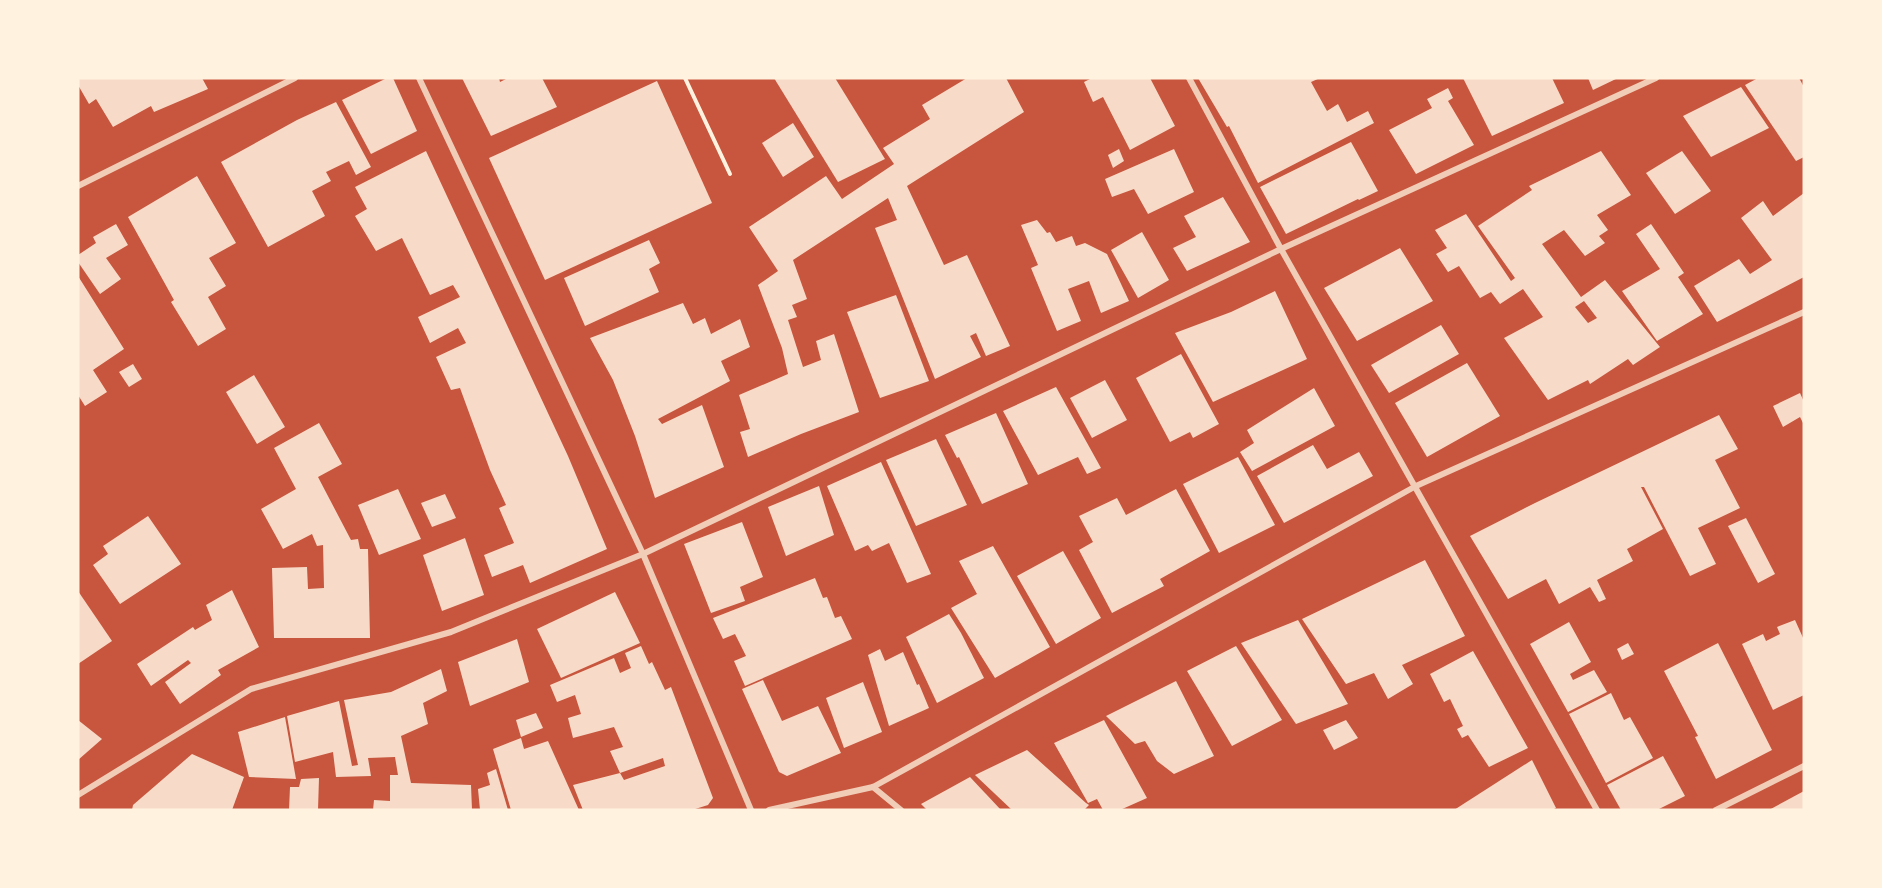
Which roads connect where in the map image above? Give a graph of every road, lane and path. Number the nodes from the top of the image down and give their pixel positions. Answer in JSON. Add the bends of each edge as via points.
{"nodes":[{"id":1,"x":295,"y":78,"type":"edge"},
{"id":2,"x":419,"y":78,"type":"edge"},
{"id":3,"x":685,"y":78,"type":"edge"},
{"id":4,"x":1189,"y":78,"type":"edge"},
{"id":5,"x":1656,"y":78,"type":"edge"},
{"id":6,"x":730,"y":174,"type":"dead end"},
{"id":7,"x":78,"y":186,"type":"edge"},
{"id":8,"x":1281,"y":249,"type":"junction"},
{"id":9,"x":1804,"y":312,"type":"edge"},
{"id":10,"x":1416,"y":486,"type":"junction"},
{"id":11,"x":643,"y":554,"type":"junction"},
{"id":12,"x":1804,"y":766,"type":"edge"},
{"id":13,"x":873,"y":787,"type":"junction"},
{"id":14,"x":78,"y":795,"type":"edge"},
{"id":15,"x":751,"y":810,"type":"edge"},
{"id":16,"x":769,"y":810,"type":"edge"},
{"id":17,"x":901,"y":810,"type":"edge"},
{"id":18,"x":1597,"y":810,"type":"edge"},
{"id":19,"x":1716,"y":810,"type":"edge"}],
"edges":[{"from":1,"to":7,"type":"street"},
{"from":2,"to":11,"type":"street"},
{"from":3,"to":6,"type":"path"},
{"from":4,"to":8,"type":"street"},
{"from":5,"to":8,"type":"street"},
{"from":8,"to":10,"type":"street"},
{"from":8,"to":11,"type":"street"},
{"from":9,"to":10,"type":"street"},
{"from":10,"to":13,"type":"street"},
{"from":10,"to":18,"type":"street"},
{"from":11,"to":14,"type":"street","via":[[451,632],[251,689]]},
{"from":11,"to":15,"type":"street"},
{"from":12,"to":19,"type":"street"},
{"from":13,"to":16,"type":"street"},
{"from":13,"to":17,"type":"street"}]}
